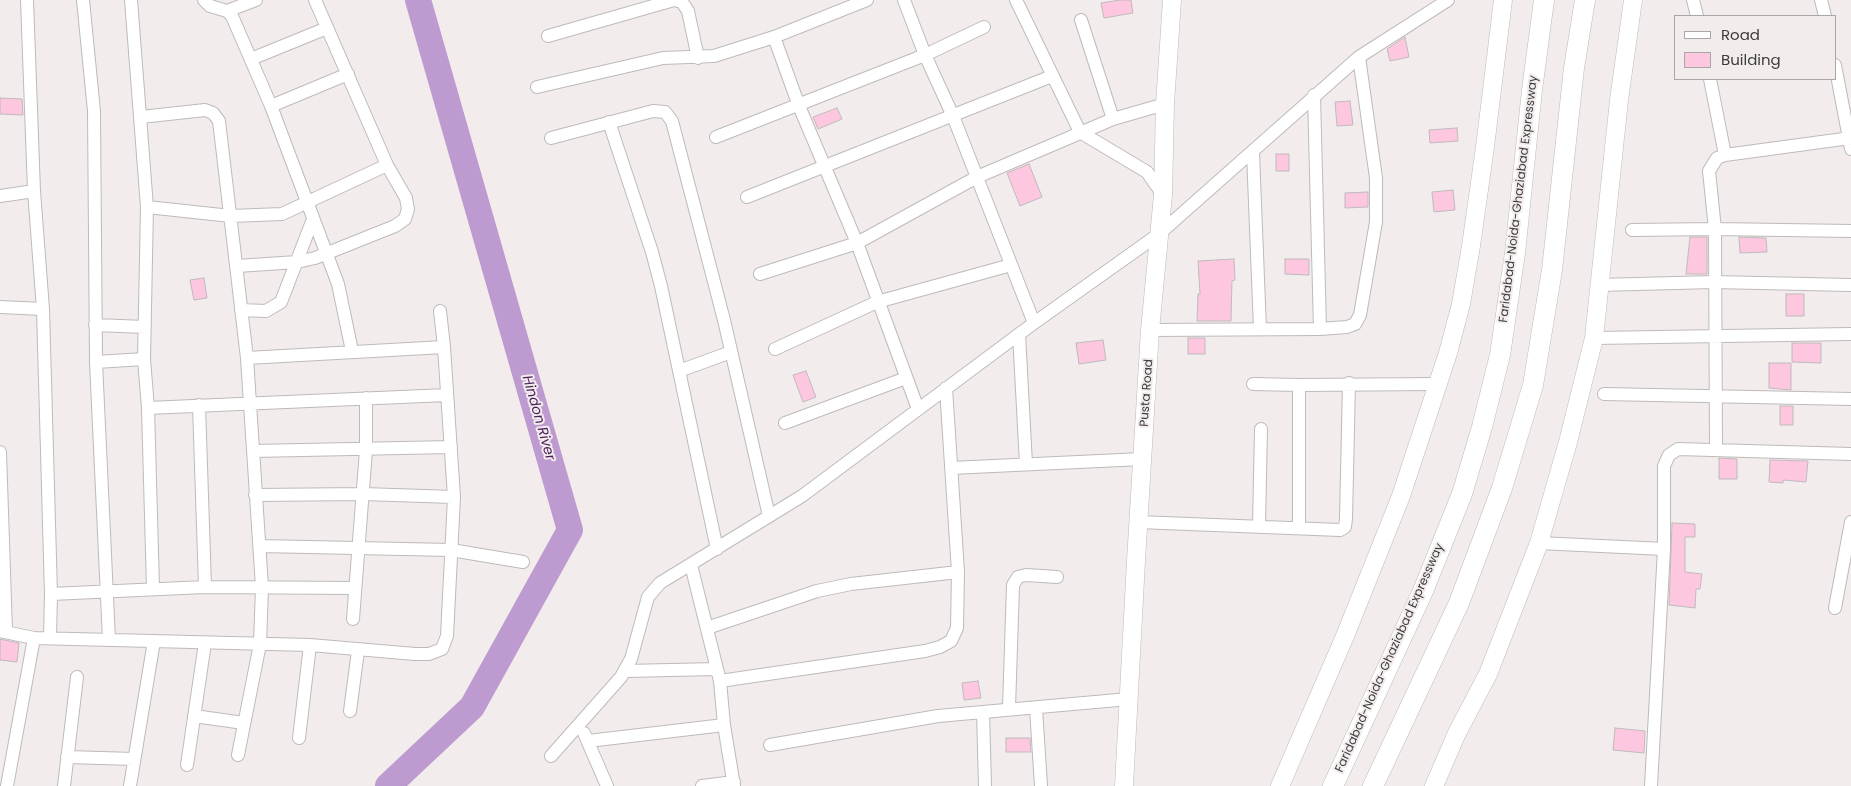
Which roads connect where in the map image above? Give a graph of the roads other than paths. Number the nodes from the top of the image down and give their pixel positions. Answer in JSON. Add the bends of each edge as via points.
{"nodes":[{"id":1,"x":27,"y":0,"type":"edge"},
{"id":2,"x":83,"y":0,"type":"edge"},
{"id":3,"x":131,"y":0,"type":"edge"},
{"id":4,"x":204,"y":0,"type":"edge"},
{"id":5,"x":256,"y":0,"type":"edge"},
{"id":6,"x":315,"y":0,"type":"edge"},
{"id":7,"x":904,"y":0,"type":"edge"},
{"id":8,"x":1016,"y":0,"type":"edge"},
{"id":9,"x":1172,"y":0,"type":"edge"},
{"id":10,"x":1448,"y":0,"type":"edge"},
{"id":11,"x":1503,"y":0,"type":"edge"},
{"id":12,"x":1544,"y":0,"type":"edge"},
{"id":13,"x":1585,"y":0,"type":"edge"},
{"id":14,"x":1633,"y":0,"type":"edge"},
{"id":15,"x":1693,"y":0,"type":"edge"},
{"id":16,"x":1821,"y":0,"type":"edge"},
{"id":17,"x":858,"y":2,"type":"edge"},
{"id":18,"x":227,"y":11,"type":"junction"},
{"id":19,"x":1696,"y":15,"type":"edge"},
{"id":20,"x":1825,"y":15,"type":"edge"},
{"id":21,"x":1081,"y":20,"type":"dead end"},
{"id":22,"x":984,"y":27,"type":"dead end"},
{"id":23,"x":327,"y":28,"type":"junction"},
{"id":24,"x":548,"y":36,"type":"dead end"},
{"id":25,"x":774,"y":37,"type":"junction"},
{"id":26,"x":925,"y":55,"type":"junction"},
{"id":27,"x":1359,"y":57,"type":"junction"},
{"id":28,"x":698,"y":58,"type":"junction"},
{"id":29,"x":251,"y":59,"type":"junction"},
{"id":30,"x":1836,"y":70,"type":"edge"},
{"id":31,"x":348,"y":74,"type":"junction"},
{"id":32,"x":1052,"y":76,"type":"junction"},
{"id":33,"x":1710,"y":80,"type":"edge"},
{"id":34,"x":537,"y":87,"type":"dead end"},
{"id":35,"x":1314,"y":95,"type":"junction"},
{"id":36,"x":1165,"y":104,"type":"junction"},
{"id":37,"x":271,"y":106,"type":"junction"},
{"id":38,"x":799,"y":106,"type":"junction"},
{"id":39,"x":953,"y":116,"type":"junction"},
{"id":40,"x":141,"y":117,"type":"junction"},
{"id":41,"x":1114,"y":119,"type":"junction"},
{"id":42,"x":609,"y":122,"type":"junction"},
{"id":43,"x":1080,"y":132,"type":"junction"},
{"id":44,"x":716,"y":137,"type":"dead end"},
{"id":45,"x":551,"y":138,"type":"dead end"},
{"id":46,"x":1851,"y":142,"type":"edge"},
{"id":47,"x":1253,"y":153,"type":"junction"},
{"id":48,"x":1725,"y":155,"type":"junction"},
{"id":49,"x":387,"y":165,"type":"junction"},
{"id":50,"x":826,"y":166,"type":"junction"},
{"id":51,"x":977,"y":177,"type":"junction"},
{"id":52,"x":34,"y":191,"type":"junction"},
{"id":53,"x":1163,"y":195,"type":"junction"},
{"id":54,"x":0,"y":196,"type":"edge"},
{"id":55,"x":747,"y":197,"type":"dead end"},
{"id":56,"x":306,"y":202,"type":"junction"},
{"id":57,"x":148,"y":207,"type":"junction"},
{"id":58,"x":231,"y":216,"type":"junction"},
{"id":59,"x":313,"y":219,"type":"junction"},
{"id":60,"x":1715,"y":228,"type":"junction"},
{"id":61,"x":1632,"y":230,"type":"dead end"},
{"id":62,"x":1851,"y":231,"type":"edge"},
{"id":63,"x":1159,"y":234,"type":"junction"},
{"id":64,"x":857,"y":242,"type":"junction"},
{"id":65,"x":325,"y":254,"type":"junction"},
{"id":66,"x":297,"y":262,"type":"junction"},
{"id":67,"x":1011,"y":265,"type":"junction"},
{"id":68,"x":236,"y":266,"type":"junction"},
{"id":69,"x":760,"y":274,"type":"dead end"},
{"id":70,"x":1714,"y":282,"type":"junction"},
{"id":71,"x":1598,"y":285,"type":"junction"},
{"id":72,"x":1851,"y":285,"type":"edge"},
{"id":73,"x":877,"y":302,"type":"junction"},
{"id":74,"x":0,"y":307,"type":"edge"},
{"id":75,"x":43,"y":309,"type":"junction"},
{"id":76,"x":241,"y":310,"type":"junction"},
{"id":77,"x":440,"y":311,"type":"dead end"},
{"id":78,"x":1034,"y":323,"type":"junction"},
{"id":79,"x":96,"y":325,"type":"junction"},
{"id":80,"x":145,"y":327,"type":"junction"},
{"id":81,"x":1320,"y":328,"type":"junction"},
{"id":82,"x":1260,"y":329,"type":"junction"},
{"id":83,"x":1150,"y":330,"type":"junction"},
{"id":84,"x":1019,"y":334,"type":"junction"},
{"id":85,"x":1851,"y":334,"type":"edge"},
{"id":86,"x":1716,"y":336,"type":"junction"},
{"id":87,"x":1594,"y":338,"type":"junction"},
{"id":88,"x":444,"y":347,"type":"junction"},
{"id":89,"x":774,"y":349,"type":"dead end"},
{"id":90,"x":352,"y":351,"type":"junction"},
{"id":91,"x":731,"y":352,"type":"junction"},
{"id":92,"x":247,"y":358,"type":"junction"},
{"id":93,"x":144,"y":359,"type":"junction"},
{"id":94,"x":96,"y":362,"type":"junction"},
{"id":95,"x":679,"y":371,"type":"junction"},
{"id":96,"x":906,"y":378,"type":"junction"},
{"id":97,"x":1349,"y":383,"type":"junction"},
{"id":98,"x":1253,"y":384,"type":"dead end"},
{"id":99,"x":1299,"y":384,"type":"junction"},
{"id":100,"x":1438,"y":384,"type":"junction"},
{"id":101,"x":946,"y":388,"type":"junction"},
{"id":102,"x":1604,"y":394,"type":"dead end"},
{"id":103,"x":447,"y":395,"type":"junction"},
{"id":104,"x":1716,"y":396,"type":"junction"},
{"id":105,"x":366,"y":398,"type":"junction"},
{"id":106,"x":1851,"y":399,"type":"edge"},
{"id":107,"x":250,"y":402,"type":"junction"},
{"id":108,"x":199,"y":405,"type":"junction"},
{"id":109,"x":148,"y":408,"type":"junction"},
{"id":110,"x":918,"y":409,"type":"junction"},
{"id":111,"x":785,"y":423,"type":"dead end"},
{"id":112,"x":1261,"y":428,"type":"dead end"},
{"id":113,"x":451,"y":447,"type":"junction"},
{"id":114,"x":366,"y":450,"type":"junction"},
{"id":115,"x":1716,"y":450,"type":"junction"},
{"id":116,"x":253,"y":451,"type":"junction"},
{"id":117,"x":0,"y":452,"type":"edge"},
{"id":118,"x":1851,"y":454,"type":"edge"},
{"id":119,"x":1142,"y":459,"type":"junction"},
{"id":120,"x":1026,"y":464,"type":"junction"},
{"id":121,"x":951,"y":468,"type":"junction"},
{"id":122,"x":0,"y":474,"type":"edge"},
{"id":123,"x":363,"y":494,"type":"junction"},
{"id":124,"x":255,"y":495,"type":"junction"},
{"id":125,"x":454,"y":497,"type":"junction"},
{"id":126,"x":769,"y":516,"type":"junction"},
{"id":127,"x":1138,"y":522,"type":"junction"},
{"id":128,"x":1851,"y":522,"type":"edge"},
{"id":129,"x":1260,"y":526,"type":"junction"},
{"id":130,"x":1299,"y":527,"type":"junction"},
{"id":131,"x":1539,"y":543,"type":"junction"},
{"id":132,"x":260,"y":546,"type":"junction"},
{"id":133,"x":359,"y":549,"type":"junction"},
{"id":134,"x":716,"y":549,"type":"junction"},
{"id":135,"x":1664,"y":549,"type":"junction"},
{"id":136,"x":451,"y":550,"type":"junction"},
{"id":137,"x":523,"y":562,"type":"dead end"},
{"id":138,"x":691,"y":565,"type":"junction"},
{"id":139,"x":958,"y":572,"type":"junction"},
{"id":140,"x":1057,"y":577,"type":"dead end"},
{"id":141,"x":205,"y":587,"type":"junction"},
{"id":142,"x":262,"y":587,"type":"junction"},
{"id":143,"x":153,"y":588,"type":"junction"},
{"id":144,"x":354,"y":588,"type":"junction"},
{"id":145,"x":107,"y":592,"type":"junction"},
{"id":146,"x":51,"y":594,"type":"junction"},
{"id":147,"x":1835,"y":608,"type":"dead end"},
{"id":148,"x":353,"y":619,"type":"dead end"},
{"id":149,"x":707,"y":628,"type":"junction"},
{"id":150,"x":3,"y":631,"type":"edge"},
{"id":151,"x":34,"y":638,"type":"junction"},
{"id":152,"x":50,"y":638,"type":"junction"},
{"id":153,"x":108,"y":640,"type":"junction"},
{"id":154,"x":154,"y":641,"type":"junction"},
{"id":155,"x":205,"y":643,"type":"junction"},
{"id":156,"x":260,"y":644,"type":"junction"},
{"id":157,"x":310,"y":645,"type":"junction"},
{"id":158,"x":358,"y":651,"type":"junction"},
{"id":159,"x":625,"y":671,"type":"junction"},
{"id":160,"x":718,"y":675,"type":"junction"},
{"id":161,"x":77,"y":677,"type":"dead end"},
{"id":162,"x":1129,"y":699,"type":"junction"},
{"id":163,"x":1008,"y":708,"type":"junction"},
{"id":164,"x":1036,"y":708,"type":"junction"},
{"id":165,"x":350,"y":711,"type":"dead end"},
{"id":166,"x":983,"y":712,"type":"junction"},
{"id":167,"x":194,"y":716,"type":"junction"},
{"id":168,"x":244,"y":723,"type":"junction"},
{"id":169,"x":580,"y":725,"type":"junction"},
{"id":170,"x":724,"y":725,"type":"junction"},
{"id":171,"x":299,"y":738,"type":"dead end"},
{"id":172,"x":588,"y":741,"type":"junction"},
{"id":173,"x":770,"y":745,"type":"dead end"},
{"id":174,"x":238,"y":755,"type":"dead end"},
{"id":175,"x":551,"y":756,"type":"dead end"},
{"id":176,"x":67,"y":757,"type":"junction"},
{"id":177,"x":134,"y":759,"type":"junction"},
{"id":178,"x":186,"y":765,"type":"dead end"},
{"id":179,"x":734,"y":784,"type":"edge"},
{"id":180,"x":7,"y":786,"type":"edge"},
{"id":181,"x":64,"y":786,"type":"edge"},
{"id":182,"x":130,"y":786,"type":"edge"},
{"id":183,"x":607,"y":786,"type":"edge"},
{"id":184,"x":702,"y":786,"type":"edge"},
{"id":185,"x":985,"y":786,"type":"edge"},
{"id":186,"x":1041,"y":786,"type":"edge"},
{"id":187,"x":1124,"y":786,"type":"edge"},
{"id":188,"x":1280,"y":786,"type":"edge"},
{"id":189,"x":1333,"y":786,"type":"edge"},
{"id":190,"x":1373,"y":786,"type":"edge"},
{"id":191,"x":1434,"y":786,"type":"edge"},
{"id":192,"x":1651,"y":786,"type":"edge"}],
"edges":[{"from":1,"to":52,"type":"street"},
{"from":2,"to":79,"type":"street","via":[[94,111]]},
{"from":3,"to":40,"type":"street"},
{"from":4,"to":18,"type":"street","via":[[210,6]]},
{"from":5,"to":18,"type":"street"},
{"from":6,"to":23,"type":"street"},
{"from":7,"to":26,"type":"street"},
{"from":8,"to":32,"type":"street"},
{"from":9,"to":36,"type":"street","name":"Pusta Road"},
{"from":10,"to":27,"type":"street"},
{"from":11,"to":100,"type":"street","via":[[1486,147],[1461,304]]},
{"from":12,"to":189,"type":"main road","name":"Faridabad-Noida-Ghaziabad Expressway","via":[[1514,262],[1500,355],[1482,427],[1462,494],[1422,591]]},
{"from":13,"to":190,"type":"main road","via":[[1574,68],[1552,270],[1533,384],[1502,488],[1459,603]]},
{"from":14,"to":71,"type":"street"},
{"from":15,"to":19,"type":"street"},
{"from":16,"to":20,"type":"street"},
{"from":17,"to":25,"type":"street"},
{"from":18,"to":29,"type":"street"},
{"from":21,"to":41,"type":"street"},
{"from":22,"to":26,"type":"street"},
{"from":23,"to":29,"type":"street"},
{"from":23,"to":31,"type":"street"},
{"from":24,"to":28,"type":"street","via":[[674,0],[682,2],[688,11]]},
{"from":25,"to":28,"type":"street"},
{"from":25,"to":38,"type":"street"},
{"from":26,"to":38,"type":"street"},
{"from":26,"to":39,"type":"street"},
{"from":27,"to":35,"type":"street"},
{"from":27,"to":81,"type":"street","via":[[1376,178],[1376,222],[1360,315],[1355,324],[1347,327]]},
{"from":28,"to":34,"type":"street","via":[[644,61]]},
{"from":29,"to":37,"type":"street"},
{"from":30,"to":46,"type":"street"},
{"from":31,"to":37,"type":"street"},
{"from":31,"to":49,"type":"street"},
{"from":32,"to":39,"type":"street"},
{"from":32,"to":43,"type":"street"},
{"from":33,"to":48,"type":"street"},
{"from":35,"to":47,"type":"street"},
{"from":35,"to":81,"type":"street"},
{"from":36,"to":41,"type":"street"},
{"from":36,"to":53,"type":"street","name":"Pusta Road"},
{"from":37,"to":56,"type":"street"},
{"from":38,"to":44,"type":"street"},
{"from":38,"to":50,"type":"street"},
{"from":39,"to":50,"type":"street"},
{"from":39,"to":51,"type":"street"},
{"from":40,"to":57,"type":"street"},
{"from":40,"to":58,"type":"street","via":[[205,110],[213,113],[219,121]]},
{"from":41,"to":43,"type":"street"},
{"from":42,"to":45,"type":"street"},
{"from":42,"to":91,"type":"street","via":[[653,111],[665,112],[672,121]]},
{"from":42,"to":95,"type":"street","via":[[652,252]]},
{"from":43,"to":51,"type":"street"},
{"from":43,"to":53,"type":"street","via":[[1147,172]]},
{"from":46,"to":48,"type":"street"},
{"from":47,"to":63,"type":"street"},
{"from":47,"to":82,"type":"street"},
{"from":48,"to":60,"type":"street","via":[[1716,158],[1709,171]]},
{"from":49,"to":56,"type":"street"},
{"from":49,"to":65,"type":"street","via":[[406,198],[408,210],[405,219]]},
{"from":50,"to":55,"type":"street"},
{"from":50,"to":64,"type":"street"},
{"from":51,"to":64,"type":"street"},
{"from":51,"to":67,"type":"street"},
{"from":52,"to":54,"type":"street"},
{"from":52,"to":75,"type":"street"},
{"from":53,"to":63,"type":"street","name":"Pusta Road"},
{"from":56,"to":58,"type":"street","via":[[282,214]]},
{"from":56,"to":59,"type":"street"},
{"from":57,"to":58,"type":"street"},
{"from":57,"to":80,"type":"street"},
{"from":58,"to":68,"type":"street"},
{"from":59,"to":65,"type":"street"},
{"from":59,"to":66,"type":"street"},
{"from":60,"to":61,"type":"street"},
{"from":60,"to":62,"type":"street"},
{"from":60,"to":70,"type":"street"},
{"from":63,"to":78,"type":"street"},
{"from":63,"to":83,"type":"street","name":"Pusta Road"},
{"from":64,"to":69,"type":"street"},
{"from":64,"to":73,"type":"street"},
{"from":65,"to":66,"type":"street"},
{"from":65,"to":90,"type":"street","via":[[338,284]]},
{"from":66,"to":68,"type":"street"},
{"from":66,"to":76,"type":"street","via":[[276,307],[266,311]]},
{"from":67,"to":73,"type":"street"},
{"from":67,"to":78,"type":"street"},
{"from":68,"to":76,"type":"street"},
{"from":70,"to":71,"type":"street"},
{"from":70,"to":72,"type":"street"},
{"from":70,"to":86,"type":"street"},
{"from":71,"to":87,"type":"street"},
{"from":73,"to":89,"type":"street"},
{"from":73,"to":96,"type":"street"},
{"from":74,"to":75,"type":"street"},
{"from":75,"to":146,"type":"street"},
{"from":76,"to":92,"type":"street"},
{"from":77,"to":88,"type":"street"},
{"from":78,"to":84,"type":"street"},
{"from":79,"to":80,"type":"street"},
{"from":79,"to":94,"type":"street"},
{"from":80,"to":93,"type":"street"},
{"from":81,"to":82,"type":"street"},
{"from":82,"to":83,"type":"street"},
{"from":83,"to":119,"type":"street","name":"Pusta Road"},
{"from":84,"to":101,"type":"street"},
{"from":84,"to":120,"type":"street"},
{"from":85,"to":86,"type":"street"},
{"from":86,"to":87,"type":"street"},
{"from":86,"to":104,"type":"street"},
{"from":87,"to":131,"type":"street"},
{"from":88,"to":90,"type":"street"},
{"from":88,"to":103,"type":"street"},
{"from":90,"to":92,"type":"street"},
{"from":91,"to":95,"type":"street"},
{"from":91,"to":126,"type":"street"},
{"from":92,"to":107,"type":"street"},
{"from":93,"to":94,"type":"street"},
{"from":93,"to":109,"type":"street"},
{"from":94,"to":145,"type":"street"},
{"from":95,"to":134,"type":"street"},
{"from":96,"to":110,"type":"street"},
{"from":96,"to":111,"type":"street"},
{"from":97,"to":99,"type":"street"},
{"from":97,"to":100,"type":"street"},
{"from":97,"to":130,"type":"street","via":[[1345,527],[1331,531]]},
{"from":98,"to":99,"type":"street"},
{"from":99,"to":130,"type":"street"},
{"from":100,"to":188,"type":"street","via":[[1401,496]]},
{"from":101,"to":110,"type":"street"},
{"from":101,"to":121,"type":"street"},
{"from":102,"to":104,"type":"street"},
{"from":103,"to":105,"type":"street"},
{"from":103,"to":113,"type":"street"},
{"from":104,"to":106,"type":"street"},
{"from":104,"to":115,"type":"street"},
{"from":105,"to":107,"type":"street"},
{"from":105,"to":114,"type":"street"},
{"from":107,"to":108,"type":"street"},
{"from":107,"to":116,"type":"street"},
{"from":108,"to":109,"type":"street"},
{"from":108,"to":141,"type":"street"},
{"from":109,"to":143,"type":"street"},
{"from":110,"to":126,"type":"street","via":[[802,496]]},
{"from":112,"to":129,"type":"street"},
{"from":113,"to":114,"type":"street"},
{"from":113,"to":125,"type":"street"},
{"from":114,"to":116,"type":"street"},
{"from":114,"to":123,"type":"street"},
{"from":115,"to":118,"type":"street"},
{"from":115,"to":135,"type":"street","via":[[1678,449],[1669,454],[1664,466]]},
{"from":116,"to":124,"type":"street"},
{"from":117,"to":122,"type":"street"},
{"from":119,"to":120,"type":"street"},
{"from":119,"to":127,"type":"street","name":"Pusta Road"},
{"from":120,"to":121,"type":"street"},
{"from":121,"to":139,"type":"street"},
{"from":122,"to":150,"type":"street"},
{"from":123,"to":124,"type":"street"},
{"from":123,"to":125,"type":"street"},
{"from":123,"to":133,"type":"street"},
{"from":124,"to":132,"type":"street"},
{"from":125,"to":136,"type":"street"},
{"from":126,"to":134,"type":"street"},
{"from":127,"to":129,"type":"street"},
{"from":127,"to":162,"type":"street","name":"Pusta Road"},
{"from":128,"to":147,"type":"street"},
{"from":129,"to":130,"type":"street"},
{"from":131,"to":135,"type":"street"},
{"from":131,"to":191,"type":"street","via":[[1488,674]]},
{"from":132,"to":133,"type":"street"},
{"from":132,"to":142,"type":"street"},
{"from":133,"to":136,"type":"street"},
{"from":133,"to":144,"type":"street"},
{"from":134,"to":138,"type":"street"},
{"from":135,"to":192,"type":"street"},
{"from":136,"to":137,"type":"street"},
{"from":136,"to":158,"type":"street","via":[[447,636],[442,649],[429,654]]},
{"from":138,"to":149,"type":"street"},
{"from":138,"to":159,"type":"street","via":[[660,583],[648,597]]},
{"from":139,"to":149,"type":"street","via":[[850,584],[817,591]]},
{"from":139,"to":160,"type":"street","via":[[957,628],[951,641],[940,647]]},
{"from":140,"to":163,"type":"street","via":[[1026,575],[1013,585]]},
{"from":141,"to":142,"type":"street"},
{"from":141,"to":143,"type":"street"},
{"from":142,"to":144,"type":"street"},
{"from":142,"to":156,"type":"street"},
{"from":143,"to":145,"type":"street"},
{"from":144,"to":148,"type":"street"},
{"from":145,"to":146,"type":"street"},
{"from":145,"to":153,"type":"street"},
{"from":146,"to":152,"type":"street"},
{"from":149,"to":160,"type":"street"},
{"from":150,"to":151,"type":"street"},
{"from":151,"to":152,"type":"street"},
{"from":151,"to":180,"type":"street"},
{"from":152,"to":153,"type":"street"},
{"from":153,"to":154,"type":"street"},
{"from":154,"to":155,"type":"street"},
{"from":154,"to":177,"type":"street"},
{"from":155,"to":156,"type":"street"},
{"from":155,"to":167,"type":"street"},
{"from":156,"to":157,"type":"street"},
{"from":156,"to":168,"type":"street"},
{"from":157,"to":158,"type":"street"},
{"from":157,"to":171,"type":"street"},
{"from":158,"to":165,"type":"street"},
{"from":159,"to":160,"type":"street"},
{"from":159,"to":169,"type":"street"},
{"from":160,"to":170,"type":"street"},
{"from":161,"to":176,"type":"street"},
{"from":162,"to":164,"type":"street"},
{"from":162,"to":187,"type":"street","name":"Pusta Road"},
{"from":163,"to":164,"type":"street"},
{"from":163,"to":166,"type":"street"},
{"from":164,"to":186,"type":"street"},
{"from":166,"to":173,"type":"street","via":[[938,716]]},
{"from":166,"to":185,"type":"street"},
{"from":167,"to":168,"type":"street"},
{"from":167,"to":178,"type":"street"},
{"from":168,"to":174,"type":"street"},
{"from":169,"to":172,"type":"street"},
{"from":169,"to":175,"type":"street"},
{"from":170,"to":172,"type":"street"},
{"from":170,"to":179,"type":"street"},
{"from":172,"to":183,"type":"street"},
{"from":176,"to":177,"type":"street"},
{"from":176,"to":181,"type":"street"},
{"from":177,"to":182,"type":"street"},
{"from":179,"to":184,"type":"street"}]}
